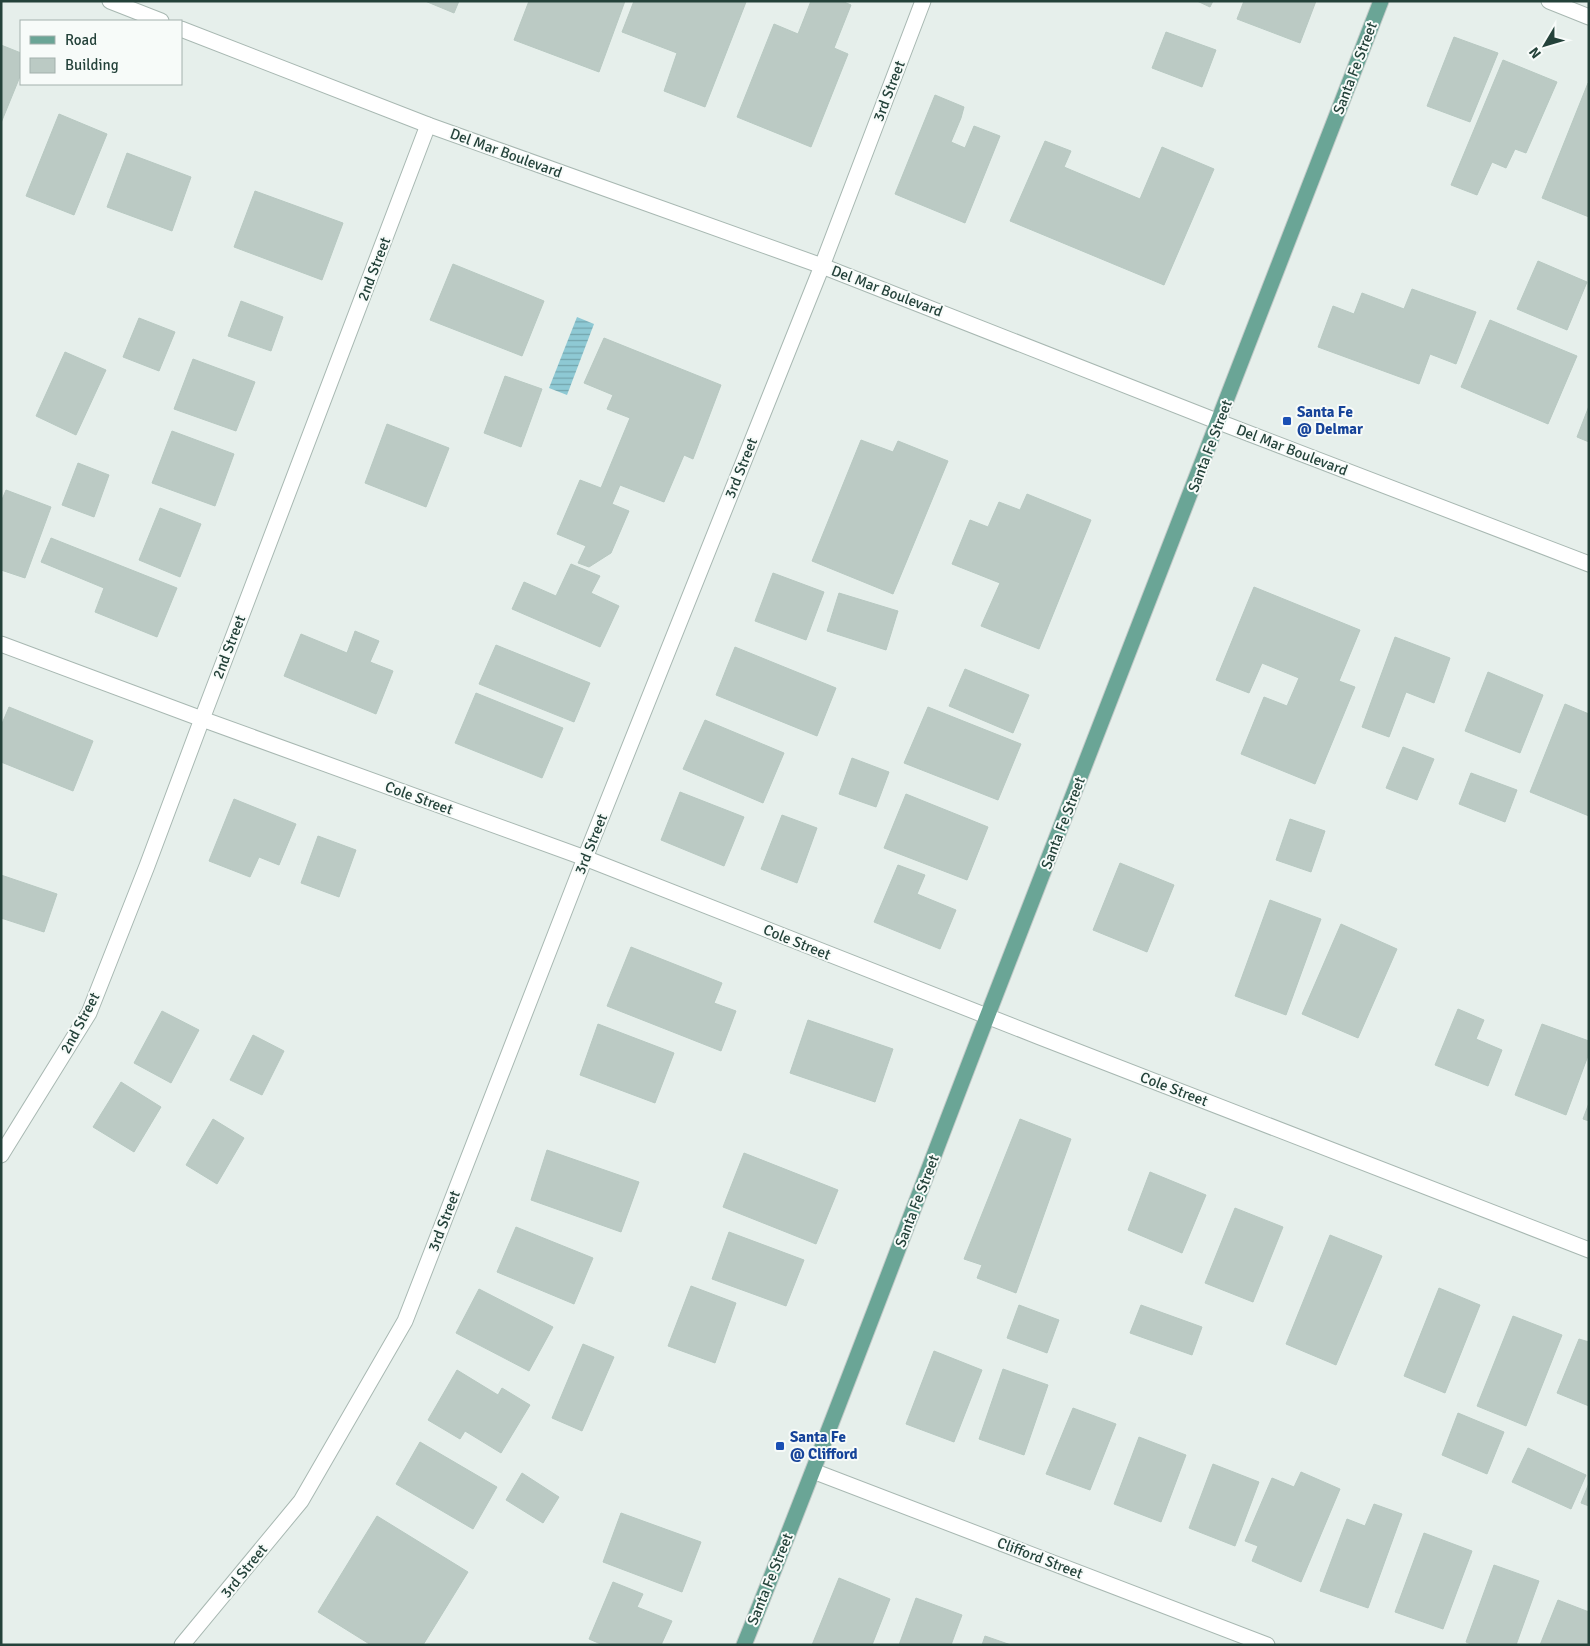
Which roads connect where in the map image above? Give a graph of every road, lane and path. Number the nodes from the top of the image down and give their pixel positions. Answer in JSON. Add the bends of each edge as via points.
{"nodes":[{"id":1,"x":110,"y":1,"type":"edge"},
{"id":2,"x":923,"y":1,"type":"edge"},
{"id":3,"x":1381,"y":1,"type":"edge"},
{"id":4,"x":1549,"y":1,"type":"edge"},
{"id":5,"x":1589,"y":17,"type":"edge"},
{"id":6,"x":158,"y":20,"type":"edge"},
{"id":7,"x":182,"y":29,"type":"edge"},
{"id":8,"x":428,"y":125,"type":"junction"},
{"id":9,"x":822,"y":266,"type":"junction"},
{"id":10,"x":1219,"y":422,"type":"junction"},
{"id":11,"x":1589,"y":564,"type":"edge"},
{"id":12,"x":1,"y":644,"type":"edge"},
{"id":13,"x":202,"y":719,"type":"junction"},
{"id":14,"x":586,"y":858,"type":"junction"},
{"id":15,"x":987,"y":1017,"type":"junction"},
{"id":16,"x":1,"y":1155,"type":"edge"},
{"id":17,"x":1589,"y":1250,"type":"edge"},
{"id":18,"x":814,"y":1472,"type":"junction"},
{"id":19,"x":182,"y":1645,"type":"edge"},
{"id":20,"x":744,"y":1645,"type":"edge"},
{"id":21,"x":1267,"y":1645,"type":"edge"}],
"edges":[{"from":1,"to":6,"type":"street"},
{"from":2,"to":9,"type":"street","name":"3rd Street"},
{"from":3,"to":10,"type":"main road","name":"Santa Fe Street"},
{"from":4,"to":5,"type":"street"},
{"from":7,"to":8,"type":"street","name":"Del Mar Boulevard"},
{"from":8,"to":9,"type":"street","name":"Del Mar Boulevard"},
{"from":8,"to":13,"type":"street","name":"2nd Street"},
{"from":9,"to":10,"type":"street","name":"Del Mar Boulevard"},
{"from":9,"to":14,"type":"street","name":"3rd Street"},
{"from":10,"to":11,"type":"street","name":"Del Mar Boulevard"},
{"from":10,"to":15,"type":"main road","name":"Santa Fe Street"},
{"from":12,"to":13,"type":"street","name":"Cole Street"},
{"from":13,"to":14,"type":"street","name":"Cole Street"},
{"from":13,"to":16,"type":"street","name":"2nd Street","via":[[89,1013]]},
{"from":14,"to":15,"type":"street","name":"Cole Street"},
{"from":14,"to":19,"type":"street","name":"3rd Street","via":[[405,1321],[301,1501]]},
{"from":15,"to":17,"type":"street","name":"Cole Street"},
{"from":15,"to":18,"type":"main road","name":"Santa Fe Street"},
{"from":18,"to":20,"type":"main road","name":"Santa Fe Street"},
{"from":18,"to":21,"type":"street","name":"Clifford Street"}]}
